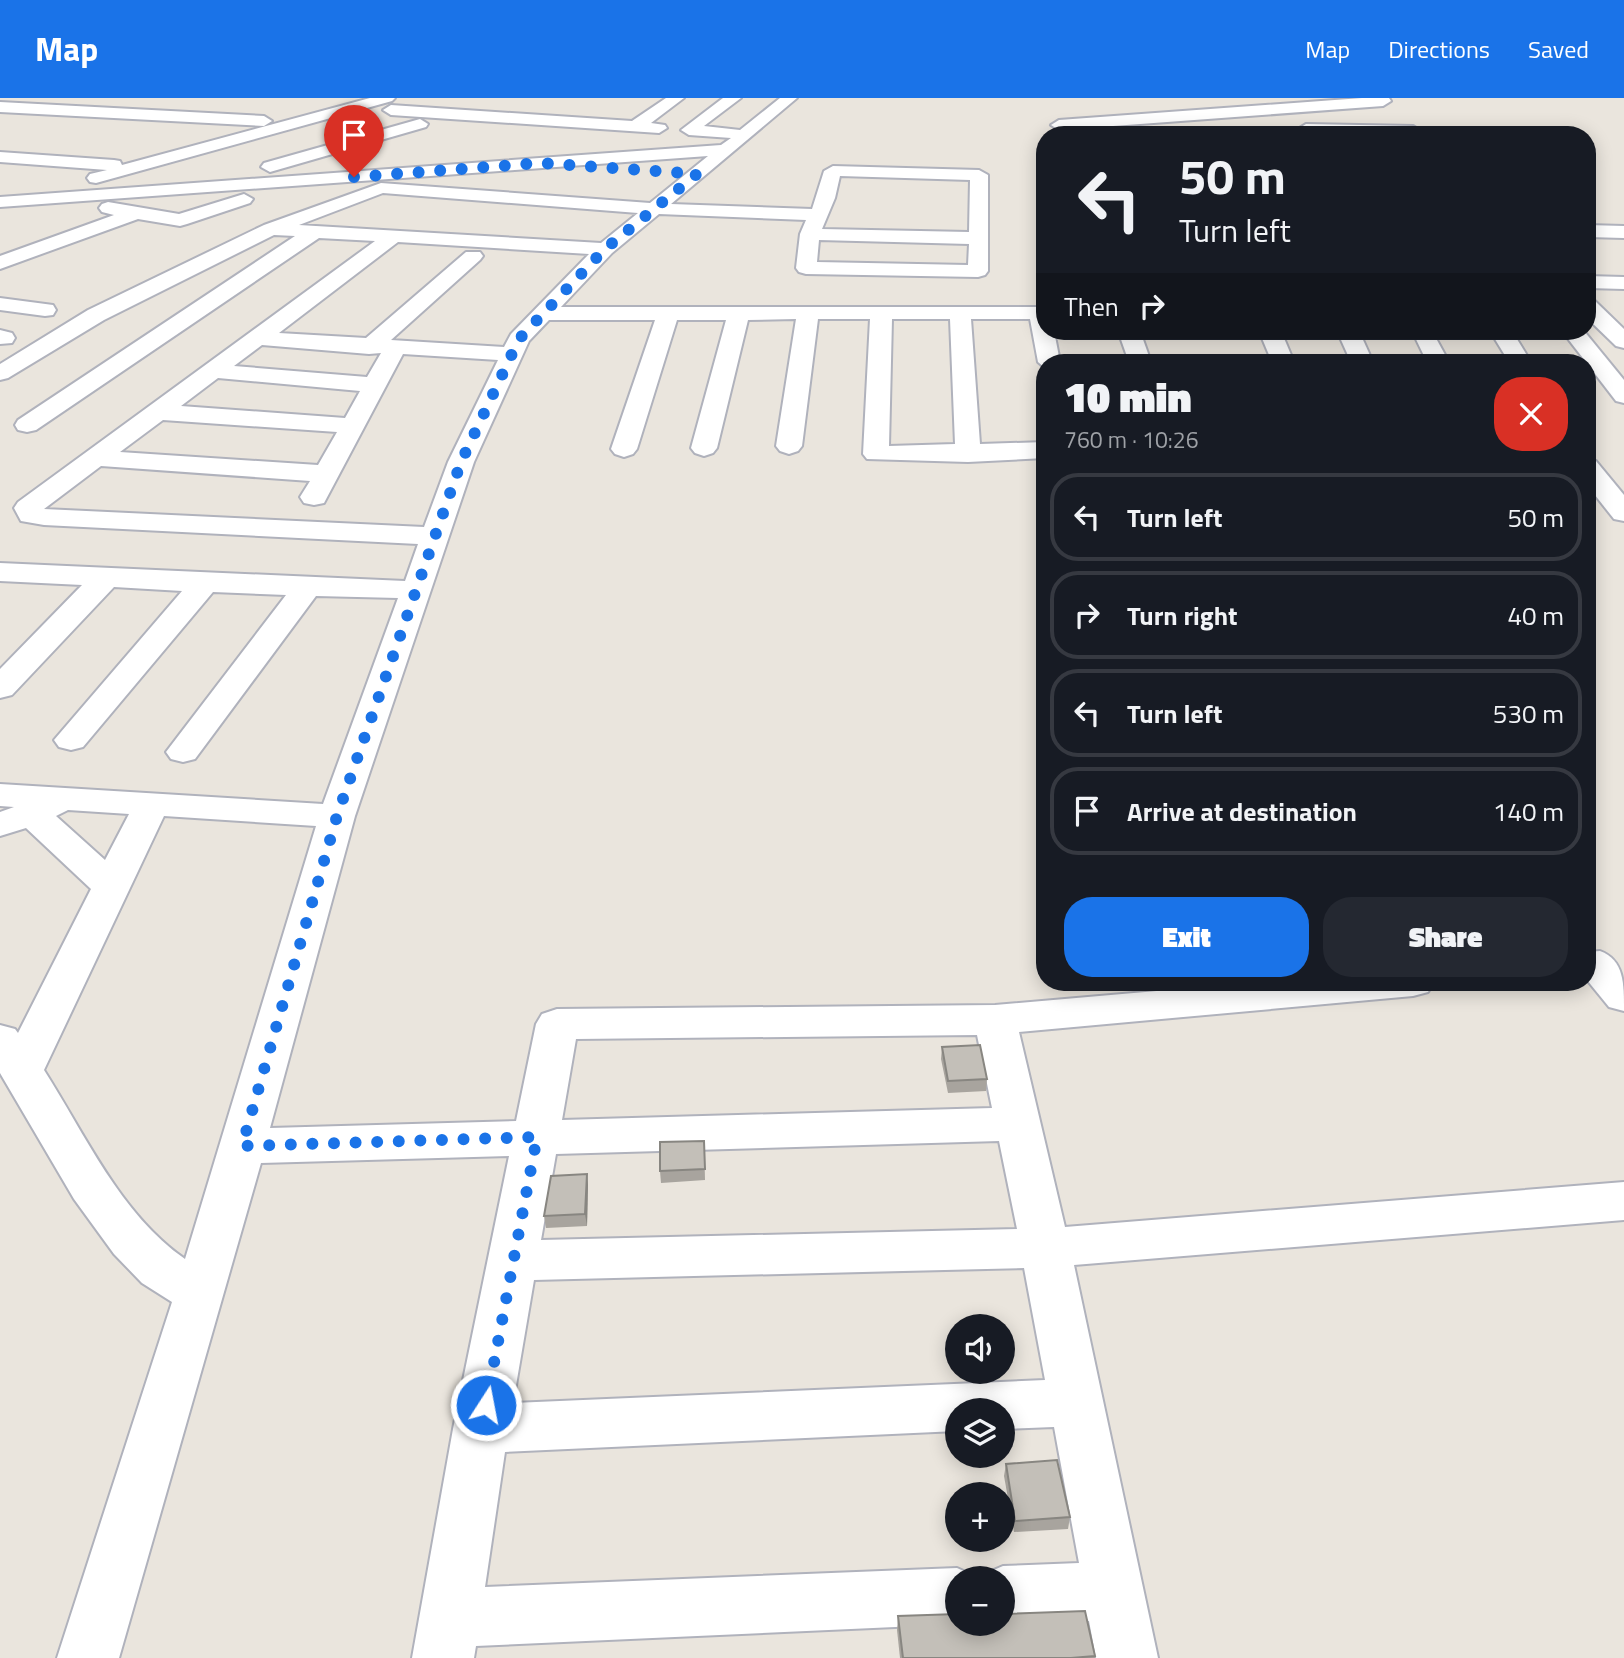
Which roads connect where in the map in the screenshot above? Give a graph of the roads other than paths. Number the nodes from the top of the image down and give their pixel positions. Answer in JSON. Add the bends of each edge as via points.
{"nodes":[{"id":1,"x":97,"y":98,"type":"edge"},
{"id":2,"x":105,"y":98,"type":"edge"},
{"id":3,"x":387,"y":98,"type":"edge"},
{"id":4,"x":432,"y":98,"type":"edge"},
{"id":5,"x":676,"y":98,"type":"edge"},
{"id":6,"x":733,"y":98,"type":"edge"},
{"id":7,"x":789,"y":98,"type":"edge"},
{"id":8,"x":154,"y":99,"type":"edge"},
{"id":9,"x":1383,"y":99,"type":"edge"},
{"id":10,"x":221,"y":103,"type":"dead end"},
{"id":11,"x":359,"y":103,"type":"edge"},
{"id":12,"x":1278,"y":103,"type":"edge"},
{"id":13,"x":1225,"y":105,"type":"edge"},
{"id":14,"x":0,"y":107,"type":"edge"},
{"id":15,"x":1066,"y":107,"type":"dead end"},
{"id":16,"x":27,"y":109,"type":"junction"},
{"id":17,"x":74,"y":111,"type":"junction"},
{"id":18,"x":1166,"y":111,"type":"junction"},
{"id":19,"x":122,"y":114,"type":"junction"},
{"id":20,"x":172,"y":116,"type":"junction"},
{"id":21,"x":0,"y":120,"type":"edge"},
{"id":22,"x":274,"y":122,"type":"junction"},
{"id":23,"x":420,"y":124,"type":"dead end"},
{"id":24,"x":584,"y":124,"type":"junction"},
{"id":25,"x":1078,"y":124,"type":"junction"},
{"id":26,"x":42,"y":125,"type":"dead end"},
{"id":27,"x":1059,"y":125,"type":"dead end"},
{"id":28,"x":1208,"y":126,"type":"edge"},
{"id":29,"x":1408,"y":126,"type":"edge"},
{"id":30,"x":635,"y":127,"type":"junction"},
{"id":31,"x":91,"y":128,"type":"dead end"},
{"id":32,"x":689,"y":130,"type":"junction"},
{"id":33,"x":137,"y":132,"type":"dead end"},
{"id":34,"x":256,"y":134,"type":"junction"},
{"id":35,"x":554,"y":138,"type":"dead end"},
{"id":36,"x":178,"y":140,"type":"dead end"},
{"id":37,"x":202,"y":142,"type":"junction"},
{"id":38,"x":736,"y":142,"type":"junction"},
{"id":39,"x":331,"y":150,"type":"junction"},
{"id":40,"x":2,"y":158,"type":"edge"},
{"id":41,"x":622,"y":158,"type":"junction"},
{"id":42,"x":114,"y":165,"type":"junction"},
{"id":43,"x":461,"y":169,"type":"junction"},
{"id":44,"x":409,"y":172,"type":"junction"},
{"id":45,"x":542,"y":172,"type":"junction"},
{"id":46,"x":299,"y":181,"type":"junction"},
{"id":47,"x":56,"y":186,"type":"junction"},
{"id":48,"x":196,"y":188,"type":"junction"},
{"id":49,"x":381,"y":188,"type":"junction"},
{"id":50,"x":0,"y":196,"type":"edge"},
{"id":51,"x":21,"y":200,"type":"junction"},
{"id":52,"x":0,"y":204,"type":"edge"},
{"id":53,"x":91,"y":205,"type":"junction"},
{"id":54,"x":330,"y":205,"type":"junction"},
{"id":55,"x":645,"y":207,"type":"junction"},
{"id":56,"x":384,"y":209,"type":"dead end"},
{"id":57,"x":128,"y":211,"type":"junction"},
{"id":58,"x":824,"y":211,"type":"junction"},
{"id":59,"x":52,"y":218,"type":"dead end"},
{"id":60,"x":180,"y":220,"type":"junction"},
{"id":61,"x":271,"y":229,"type":"junction"},
{"id":62,"x":313,"y":233,"type":"junction"},
{"id":63,"x":1596,"y":234,"type":"edge"},
{"id":64,"x":978,"y":238,"type":"junction"},
{"id":65,"x":1621,"y":242,"type":"edge"},
{"id":66,"x":384,"y":244,"type":"junction"},
{"id":67,"x":473,"y":256,"type":"junction"},
{"id":68,"x":0,"y":263,"type":"edge"},
{"id":69,"x":1596,"y":282,"type":"edge"},
{"id":70,"x":1624,"y":283,"type":"edge"},
{"id":71,"x":0,"y":304,"type":"edge"},
{"id":72,"x":45,"y":310,"type":"dead end"},
{"id":73,"x":739,"y":313,"type":"junction"},
{"id":74,"x":808,"y":313,"type":"junction"},
{"id":75,"x":881,"y":313,"type":"junction"},
{"id":76,"x":960,"y":313,"type":"junction"},
{"id":77,"x":1036,"y":313,"type":"edge"},
{"id":78,"x":542,"y":314,"type":"junction"},
{"id":79,"x":668,"y":314,"type":"junction"},
{"id":80,"x":1596,"y":314,"type":"edge"},
{"id":81,"x":258,"y":338,"type":"junction"},
{"id":82,"x":1623,"y":339,"type":"edge"},
{"id":83,"x":1580,"y":340,"type":"edge"},
{"id":84,"x":369,"y":346,"type":"junction"},
{"id":85,"x":395,"y":348,"type":"junction"},
{"id":86,"x":512,"y":354,"type":"junction"},
{"id":87,"x":1591,"y":354,"type":"edge"},
{"id":88,"x":1596,"y":361,"type":"edge"},
{"id":89,"x":213,"y":371,"type":"junction"},
{"id":90,"x":0,"y":373,"type":"edge"},
{"id":91,"x":375,"y":385,"type":"junction"},
{"id":92,"x":1624,"y":397,"type":"edge"},
{"id":93,"x":1600,"y":398,"type":"dead end"},
{"id":94,"x":158,"y":412,"type":"junction"},
{"id":95,"x":27,"y":425,"type":"dead end"},
{"id":96,"x":353,"y":426,"type":"junction"},
{"id":97,"x":789,"y":446,"type":"dead end"},
{"id":98,"x":704,"y":448,"type":"dead end"},
{"id":99,"x":624,"y":449,"type":"dead end"},
{"id":100,"x":1036,"y":450,"type":"edge"},
{"id":101,"x":968,"y":454,"type":"junction"},
{"id":102,"x":97,"y":458,"type":"junction"},
{"id":103,"x":1596,"y":467,"type":"edge"},
{"id":104,"x":327,"y":474,"type":"junction"},
{"id":105,"x":1624,"y":513,"type":"edge"},
{"id":106,"x":298,"y":528,"type":"junction"},
{"id":107,"x":435,"y":536,"type":"junction"},
{"id":108,"x":4,"y":576,"type":"edge"},
{"id":109,"x":106,"y":578,"type":"junction"},
{"id":110,"x":205,"y":583,"type":"junction"},
{"id":111,"x":308,"y":586,"type":"junction"},
{"id":112,"x":417,"y":590,"type":"junction"},
{"id":113,"x":0,"y":688,"type":"edge"},
{"id":114,"x":71,"y":740,"type":"dead end"},
{"id":115,"x":183,"y":752,"type":"dead end"},
{"id":116,"x":152,"y":804,"type":"junction"},
{"id":117,"x":10,"y":811,"type":"edge"},
{"id":118,"x":337,"y":816,"type":"junction"},
{"id":119,"x":110,"y":885,"type":"junction"},
{"id":120,"x":1604,"y":964,"type":"edge"},
{"id":121,"x":1314,"y":991,"type":"edge"},
{"id":122,"x":1624,"y":997,"type":"edge"},
{"id":123,"x":995,"y":1020,"type":"junction"},
{"id":124,"x":11,"y":1054,"type":"edge"},
{"id":125,"x":1018,"y":1124,"type":"junction"},
{"id":126,"x":537,"y":1137,"type":"junction"},
{"id":127,"x":242,"y":1146,"type":"junction"},
{"id":128,"x":1624,"y":1201,"type":"edge"},
{"id":129,"x":1047,"y":1248,"type":"junction"},
{"id":130,"x":513,"y":1261,"type":"junction"},
{"id":131,"x":200,"y":1293,"type":"junction"},
{"id":132,"x":1074,"y":1402,"type":"junction"},
{"id":133,"x":481,"y":1429,"type":"junction"},
{"id":134,"x":1113,"y":1591,"type":"junction"},
{"id":135,"x":1015,"y":1595,"type":"edge"},
{"id":136,"x":945,"y":1598,"type":"edge"},
{"id":137,"x":446,"y":1638,"type":"edge"},
{"id":138,"x":88,"y":1658,"type":"edge"},
{"id":139,"x":1127,"y":1658,"type":"edge"}],
"edges":[{"from":1,"to":2,"type":"street"},
{"from":2,"to":8,"type":"street"},
{"from":3,"to":11,"type":"street"},
{"from":4,"to":24,"type":"street","via":[[601,111]]},
{"from":5,"to":30,"type":"street"},
{"from":6,"to":32,"type":"street"},
{"from":7,"to":38,"type":"street"},
{"from":8,"to":10,"type":"street"},
{"from":9,"to":12,"type":"street"},
{"from":9,"to":29,"type":"street"},
{"from":11,"to":22,"type":"street"},
{"from":11,"to":24,"type":"street"},
{"from":11,"to":34,"type":"street"},
{"from":12,"to":13,"type":"street"},
{"from":13,"to":18,"type":"street"},
{"from":14,"to":16,"type":"street"},
{"from":15,"to":25,"type":"street","via":[[1068,116]]},
{"from":16,"to":17,"type":"street"},
{"from":16,"to":21,"type":"street"},
{"from":17,"to":19,"type":"street"},
{"from":17,"to":26,"type":"street"},
{"from":18,"to":25,"type":"street"},
{"from":18,"to":28,"type":"street","via":[[1191,125]]},
{"from":19,"to":20,"type":"street"},
{"from":19,"to":31,"type":"street"},
{"from":20,"to":22,"type":"street"},
{"from":20,"to":33,"type":"street"},
{"from":22,"to":37,"type":"street"},
{"from":23,"to":39,"type":"street"},
{"from":24,"to":30,"type":"street"},
{"from":25,"to":27,"type":"street"},
{"from":30,"to":32,"type":"street"},
{"from":32,"to":38,"type":"street"},
{"from":34,"to":39,"type":"street"},
{"from":34,"to":51,"type":"street"},
{"from":35,"to":38,"type":"street"},
{"from":36,"to":37,"type":"street"},
{"from":37,"to":42,"type":"street"},
{"from":38,"to":41,"type":"street"},
{"from":38,"to":55,"type":"street"},
{"from":39,"to":44,"type":"street","via":[[387,159]]},
{"from":39,"to":48,"type":"street"},
{"from":40,"to":42,"type":"street"},
{"from":41,"to":43,"type":"street","via":[[513,149]]},
{"from":41,"to":45,"type":"street"},
{"from":42,"to":47,"type":"street"},
{"from":43,"to":44,"type":"street"},
{"from":43,"to":45,"type":"street"},
{"from":44,"to":46,"type":"street"},
{"from":45,"to":49,"type":"street","via":[[424,175]]},
{"from":45,"to":55,"type":"street"},
{"from":46,"to":48,"type":"street"},
{"from":46,"to":60,"type":"street"},
{"from":47,"to":48,"type":"street"},
{"from":47,"to":50,"type":"street"},
{"from":47,"to":51,"type":"street"},
{"from":47,"to":53,"type":"street"},
{"from":48,"to":57,"type":"street"},
{"from":49,"to":54,"type":"street"},
{"from":49,"to":55,"type":"street"},
{"from":51,"to":52,"type":"street"},
{"from":53,"to":57,"type":"street"},
{"from":53,"to":59,"type":"street"},
{"from":54,"to":56,"type":"street"},
{"from":54,"to":61,"type":"street"},
{"from":55,"to":58,"type":"street"},
{"from":55,"to":66,"type":"street"},
{"from":55,"to":67,"type":"street"},
{"from":55,"to":78,"type":"street"},
{"from":57,"to":60,"type":"street"},
{"from":57,"to":68,"type":"street"},
{"from":58,"to":64,"type":"street"},
{"from":58,"to":64,"type":"street","via":[[833,171],[979,175],[972,201]]},
{"from":58,"to":64,"type":"street","via":[[806,268],[978,271]]},
{"from":60,"to":61,"type":"street"},
{"from":61,"to":62,"type":"street"},
{"from":61,"to":90,"type":"street","via":[[96,315]]},
{"from":62,"to":66,"type":"street"},
{"from":62,"to":95,"type":"street"},
{"from":63,"to":65,"type":"street"},
{"from":66,"to":67,"type":"street"},
{"from":66,"to":81,"type":"street"},
{"from":67,"to":84,"type":"street"},
{"from":69,"to":70,"type":"street"},
{"from":71,"to":72,"type":"street"},
{"from":73,"to":74,"type":"street"},
{"from":73,"to":79,"type":"street"},
{"from":73,"to":98,"type":"street"},
{"from":74,"to":75,"type":"street"},
{"from":74,"to":97,"type":"street"},
{"from":75,"to":76,"type":"street"},
{"from":75,"to":101,"type":"street","via":[[876,454]]},
{"from":76,"to":77,"type":"street"},
{"from":76,"to":101,"type":"street"},
{"from":78,"to":79,"type":"street"},
{"from":78,"to":86,"type":"street"},
{"from":79,"to":99,"type":"street"},
{"from":80,"to":82,"type":"street"},
{"from":81,"to":84,"type":"street"},
{"from":81,"to":89,"type":"street"},
{"from":83,"to":87,"type":"street"},
{"from":84,"to":85,"type":"street"},
{"from":85,"to":86,"type":"street"},
{"from":85,"to":91,"type":"street"},
{"from":86,"to":107,"type":"street","via":[[461,462]]},
{"from":88,"to":92,"type":"street"},
{"from":89,"to":91,"type":"street"},
{"from":89,"to":94,"type":"street"},
{"from":91,"to":96,"type":"street"},
{"from":92,"to":93,"type":"street"},
{"from":94,"to":96,"type":"street"},
{"from":94,"to":102,"type":"street"},
{"from":96,"to":104,"type":"street"},
{"from":100,"to":101,"type":"street"},
{"from":102,"to":104,"type":"street"},
{"from":102,"to":106,"type":"street","via":[[28,508],[31,515]]},
{"from":103,"to":105,"type":"street"},
{"from":104,"to":106,"type":"street"},
{"from":106,"to":107,"type":"street"},
{"from":107,"to":112,"type":"street"},
{"from":108,"to":109,"type":"street"},
{"from":109,"to":110,"type":"street"},
{"from":109,"to":113,"type":"street"},
{"from":110,"to":111,"type":"street"},
{"from":110,"to":114,"type":"street"},
{"from":111,"to":112,"type":"street"},
{"from":111,"to":115,"type":"street"},
{"from":112,"to":118,"type":"street"},
{"from":116,"to":117,"type":"street","via":[[66,800]]},
{"from":116,"to":118,"type":"street"},
{"from":116,"to":119,"type":"street"},
{"from":117,"to":119,"type":"street"},
{"from":118,"to":127,"type":"street"},
{"from":119,"to":124,"type":"street"},
{"from":120,"to":122,"type":"street"},
{"from":121,"to":123,"type":"street"},
{"from":123,"to":125,"type":"street"},
{"from":123,"to":126,"type":"street","via":[[557,1024]]},
{"from":124,"to":131,"type":"street","via":[[110,1214],[155,1265]]},
{"from":125,"to":126,"type":"street"},
{"from":125,"to":129,"type":"street"},
{"from":126,"to":127,"type":"street"},
{"from":126,"to":130,"type":"street"},
{"from":127,"to":131,"type":"street"},
{"from":128,"to":129,"type":"street"},
{"from":129,"to":130,"type":"street"},
{"from":129,"to":132,"type":"street"},
{"from":130,"to":133,"type":"street"},
{"from":131,"to":138,"type":"street"},
{"from":132,"to":133,"type":"street"},
{"from":132,"to":134,"type":"street"},
{"from":133,"to":137,"type":"street"},
{"from":134,"to":135,"type":"street"},
{"from":134,"to":139,"type":"street"},
{"from":136,"to":137,"type":"street"}]}
